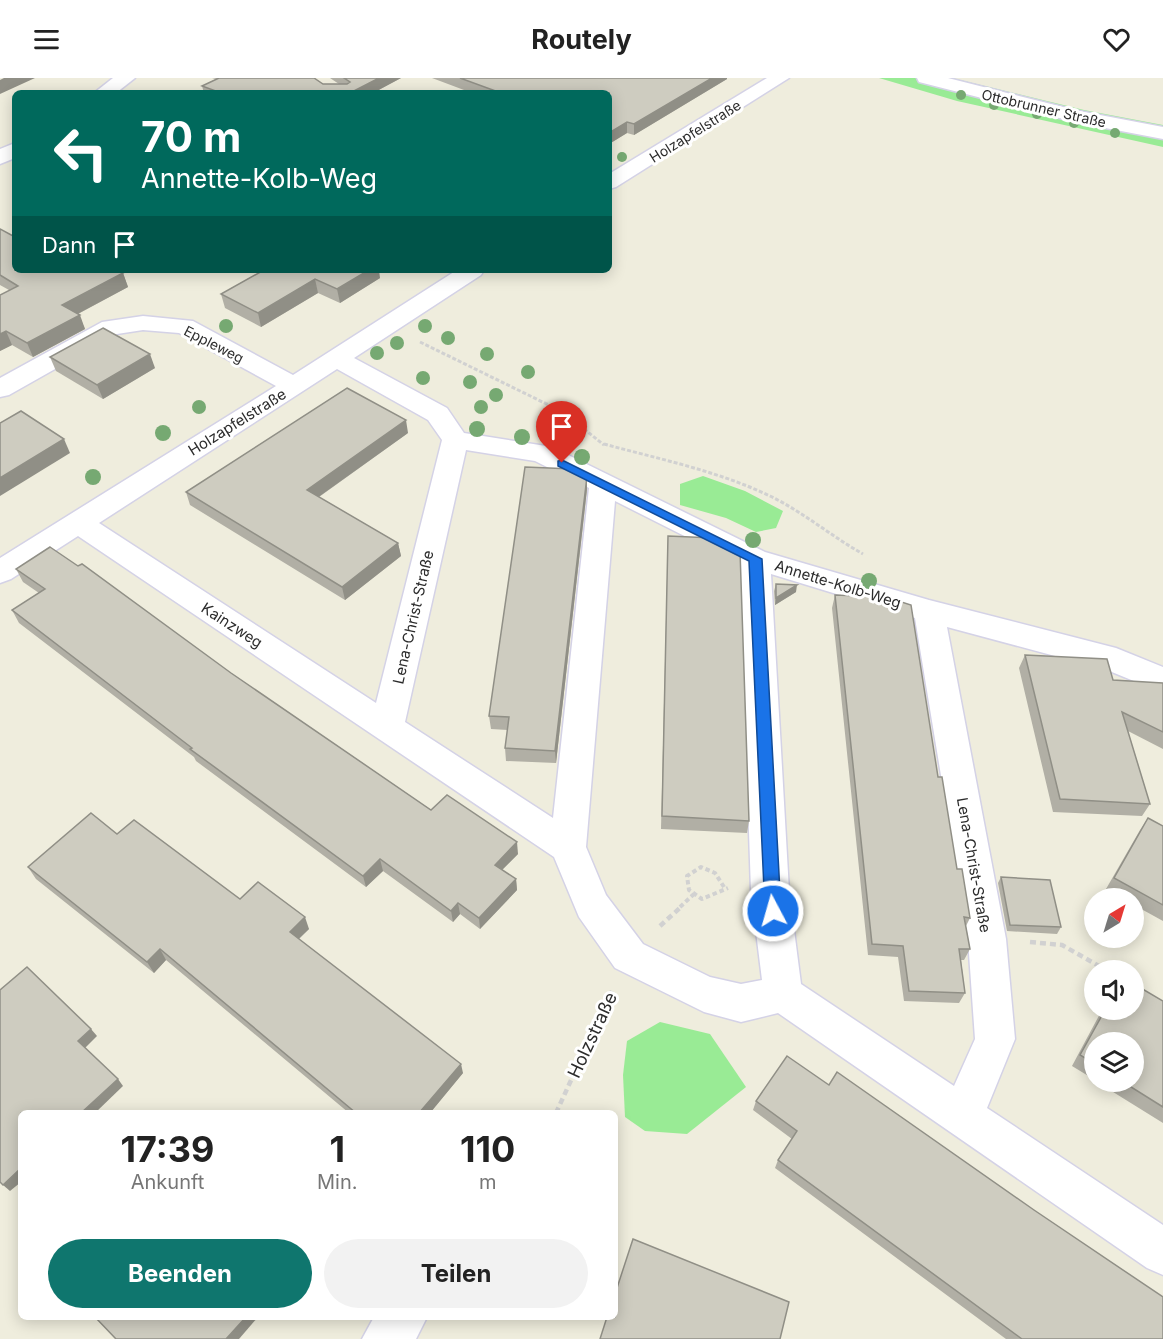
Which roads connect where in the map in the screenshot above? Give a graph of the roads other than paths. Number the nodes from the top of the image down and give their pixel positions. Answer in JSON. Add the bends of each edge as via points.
{"nodes":[{"id":1,"x":126,"y":78,"type":"edge"},
{"id":2,"x":780,"y":78,"type":"edge"},
{"id":3,"x":926,"y":78,"type":"edge"},
{"id":4,"x":108,"y":90,"type":"edge"},
{"id":5,"x":1163,"y":133,"type":"edge"},
{"id":6,"x":612,"y":181,"type":"edge"},
{"id":7,"x":467,"y":273,"type":"edge"},
{"id":8,"x":336,"y":359,"type":"junction"},
{"id":9,"x":294,"y":386,"type":"junction"},
{"id":10,"x":0,"y":389,"type":"edge"},
{"id":11,"x":456,"y":440,"type":"junction"},
{"id":12,"x":603,"y":483,"type":"junction"},
{"id":13,"x":78,"y":523,"type":"junction"},
{"id":14,"x":755,"y":559,"type":"junction"},
{"id":15,"x":0,"y":572,"type":"edge"},
{"id":16,"x":929,"y":611,"type":"junction"},
{"id":17,"x":1163,"y":681,"type":"edge"},
{"id":18,"x":387,"y":727,"type":"junction"},
{"id":19,"x":568,"y":847,"type":"junction"},
{"id":20,"x":783,"y":994,"type":"junction"},
{"id":21,"x":963,"y":1116,"type":"junction"},
{"id":22,"x":1163,"y":1252,"type":"edge"},
{"id":23,"x":402,"y":1320,"type":"edge"},
{"id":24,"x":386,"y":1339,"type":"edge"}],
"edges":[{"from":1,"to":4,"type":"street"},
{"from":2,"to":6,"type":"street","name":"Holzapfelstraße"},
{"from":3,"to":5,"type":"street","name":"Ottobrunner Straße","via":[[1078,117]]},
{"from":7,"to":8,"type":"street","name":"Holzapfelstraße"},
{"from":8,"to":9,"type":"street","name":"Holzapfelstraße"},
{"from":8,"to":11,"type":"street","via":[[438,414]]},
{"from":9,"to":10,"type":"street","name":"Eppleweg","via":[[184,326],[143,323],[111,327]]},
{"from":9,"to":13,"type":"street","name":"Holzapfelstraße"},
{"from":11,"to":12,"type":"street","name":"Annette-Kolb-Weg","via":[[542,453]]},
{"from":11,"to":18,"type":"street","name":"Lena-Christ-Straße"},
{"from":12,"to":14,"type":"street","name":"Annette-Kolb-Weg"},
{"from":12,"to":19,"type":"street"},
{"from":13,"to":15,"type":"street","name":"Holzapfelstraße"},
{"from":13,"to":18,"type":"street","name":"Kainzweg"},
{"from":14,"to":16,"type":"street","name":"Annette-Kolb-Weg"},
{"from":14,"to":20,"type":"street","via":[[770,891]]},
{"from":16,"to":17,"type":"street","name":"Annette-Kolb-Weg","via":[[1116,660]]},
{"from":16,"to":21,"type":"street","name":"Lena-Christ-Straße","via":[[987,939],[995,1039]]},
{"from":18,"to":19,"type":"street"},
{"from":19,"to":20,"type":"street","via":[[592,905],[628,956],[704,994],[741,1003]]},
{"from":20,"to":21,"type":"street"},
{"from":21,"to":22,"type":"street"},
{"from":23,"to":24,"type":"street"}]}
